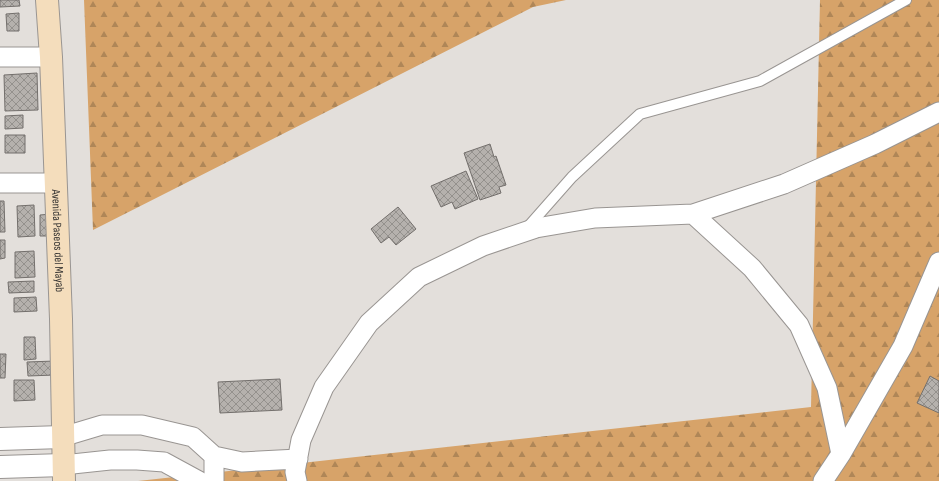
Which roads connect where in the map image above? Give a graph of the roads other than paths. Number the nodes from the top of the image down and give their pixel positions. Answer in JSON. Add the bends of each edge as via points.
{"nodes":[{"id":1,"x":47,"y":0,"type":"edge"},
{"id":2,"x":906,"y":0,"type":"edge"},
{"id":3,"x":0,"y":57,"type":"edge"},
{"id":4,"x":51,"y":57,"type":"junction"},
{"id":5,"x":939,"y":112,"type":"edge"},
{"id":6,"x":0,"y":183,"type":"edge"},
{"id":7,"x":56,"y":183,"type":"junction"},
{"id":8,"x":693,"y":214,"type":"junction"},
{"id":9,"x":523,"y":232,"type":"junction"},
{"id":10,"x":939,"y":262,"type":"edge"},
{"id":11,"x":62,"y":437,"type":"junction"},
{"id":12,"x":0,"y":439,"type":"edge"},
{"id":13,"x":841,"y":454,"type":"junction"},
{"id":14,"x":214,"y":456,"type":"junction"},
{"id":15,"x":298,"y":459,"type":"junction"},
{"id":16,"x":0,"y":467,"type":"edge"},
{"id":17,"x":63,"y":473,"type":"edge"},
{"id":18,"x":199,"y":481,"type":"edge"},
{"id":19,"x":214,"y":481,"type":"edge"},
{"id":20,"x":297,"y":481,"type":"edge"},
{"id":21,"x":823,"y":481,"type":"edge"}],
"edges":[{"from":1,"to":4,"type":"main road","name":"Avenida Paseos del Mayab"},
{"from":2,"to":9,"type":"lane","via":[[760,81],[640,114],[572,177]]},
{"from":3,"to":4,"type":"street"},
{"from":4,"to":7,"type":"main road","name":"Avenida Paseos del Mayab"},
{"from":5,"to":8,"type":"street","via":[[875,144],[784,184]]},
{"from":6,"to":7,"type":"street"},
{"from":7,"to":11,"type":"main road","name":"Avenida Paseos del Mayab"},
{"from":8,"to":9,"type":"street","via":[[595,218]]},
{"from":8,"to":13,"type":"street","via":[[752,268],[799,325],[827,388]]},
{"from":9,"to":15,"type":"street","via":[[483,246],[419,277],[369,322],[324,387],[301,440]]},
{"from":10,"to":13,"type":"street","via":[[903,346]]},
{"from":11,"to":12,"type":"street"},
{"from":11,"to":14,"type":"street","via":[[102,425],[142,425],[193,437]]},
{"from":11,"to":17,"type":"main road","name":"Avenida Paseos del Mayab"},
{"from":13,"to":21,"type":"street"},
{"from":14,"to":15,"type":"street","via":[[242,462]]},
{"from":14,"to":19,"type":"street"},
{"from":15,"to":20,"type":"street"},
{"from":16,"to":17,"type":"street"},
{"from":17,"to":18,"type":"street","via":[[110,460],[137,460],[164,462]]}]}
